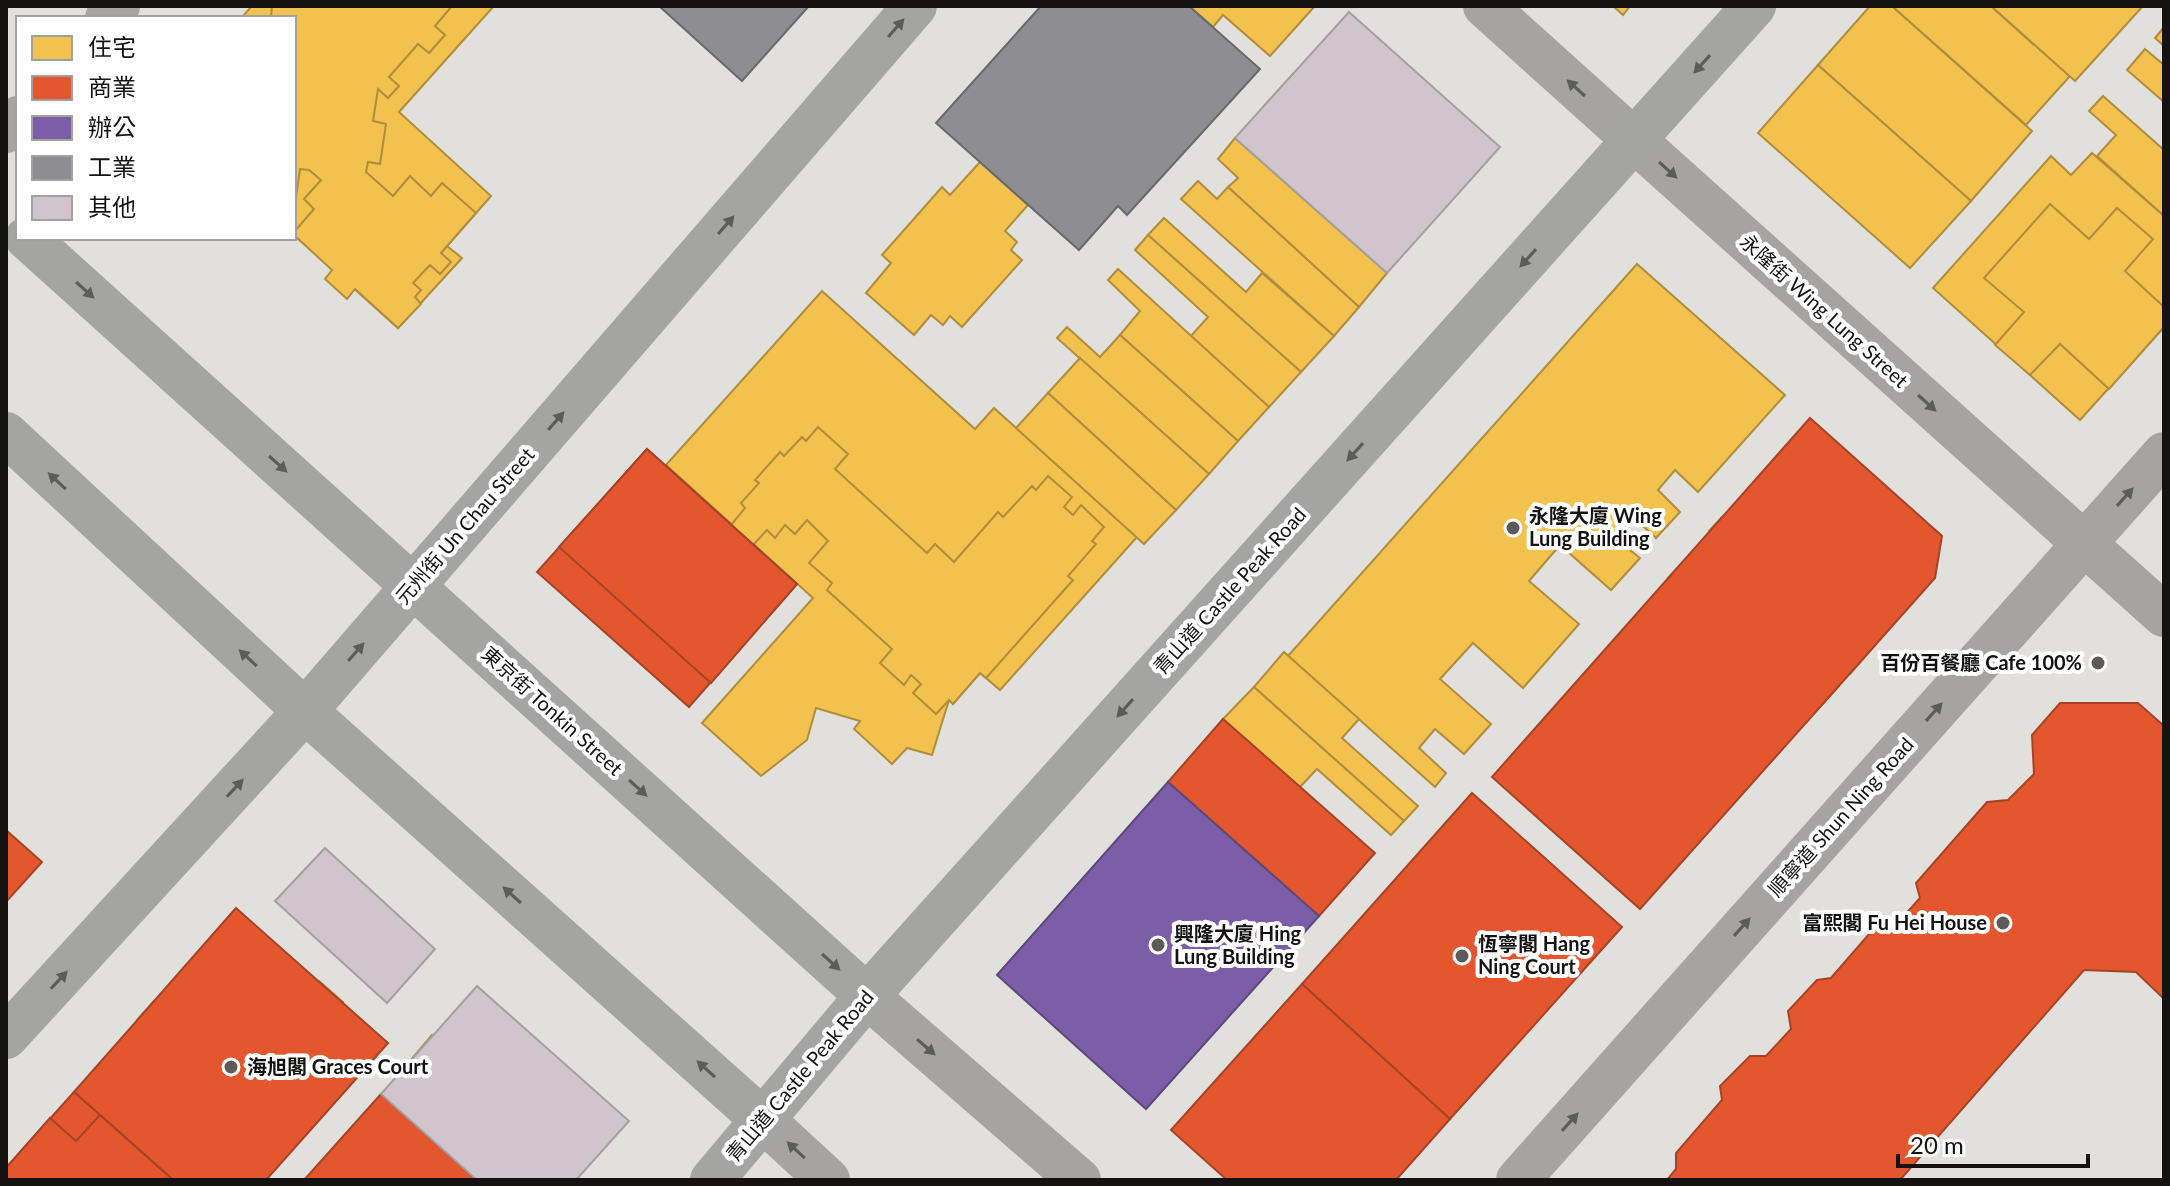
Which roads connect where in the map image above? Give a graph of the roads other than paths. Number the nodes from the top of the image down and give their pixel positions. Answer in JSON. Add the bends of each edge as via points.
{"nodes":[{"id":1,"x":915,"y":6,"type":"edge"},
{"id":2,"x":1485,"y":6,"type":"edge"},
{"id":3,"x":1754,"y":6,"type":"edge"},
{"id":4,"x":1634,"y":140,"type":"junction"},
{"id":5,"x":29,"y":240,"type":"edge"},
{"id":6,"x":6,"y":434,"type":"edge"},
{"id":7,"x":2164,"y":454,"type":"edge"},
{"id":8,"x":2083,"y":543,"type":"junction"},
{"id":9,"x":413,"y":586,"type":"junction"},
{"id":10,"x":2164,"y":615,"type":"edge"},
{"id":11,"x":305,"y":711,"type":"junction"},
{"id":12,"x":867,"y":996,"type":"junction"},
{"id":13,"x":6,"y":1037,"type":"edge"},
{"id":14,"x":764,"y":1121,"type":"junction"},
{"id":15,"x":712,"y":1180,"type":"edge"},
{"id":16,"x":828,"y":1180,"type":"edge"},
{"id":17,"x":1079,"y":1180,"type":"edge"},
{"id":18,"x":1518,"y":1180,"type":"edge"}],
"edges":[{"from":9,"to":1,"type":"main road","name":"元州街 Un Chau Street","one_way":true},
{"from":4,"to":2,"type":"street","name":"永隆街 Wing Lung Street","one_way":true},
{"from":3,"to":4,"type":"main road","name":"青山道 Castle Peak Road","one_way":true},
{"from":4,"to":8,"type":"street","name":"永隆街 Wing Lung Street","one_way":true},
{"from":4,"to":12,"type":"main road","name":"青山道 Castle Peak Road","one_way":true},
{"from":5,"to":9,"type":"main road","name":"東京街 Tonkin Street","one_way":true},
{"from":11,"to":6,"type":"main road","one_way":true},
{"from":8,"to":7,"type":"street","name":"順寧道 Shun Ning Road","one_way":true},
{"from":8,"to":10,"type":"street","name":"永隆街 Wing Lung Street"},
{"from":18,"to":8,"type":"street","name":"順寧道 Shun Ning Road","one_way":true},
{"from":11,"to":9,"type":"main road","name":"元州街 Un Chau Street","one_way":true},
{"from":9,"to":12,"type":"main road","name":"東京街 Tonkin Street","one_way":true},
{"from":13,"to":11,"type":"main road","name":"元州街 Un Chau Street","one_way":true},
{"from":14,"to":11,"type":"main road","one_way":true},
{"from":12,"to":14,"type":"main road","name":"青山道 Castle Peak Road"},
{"from":12,"to":17,"type":"street","name":"東京街 Tonkin Street","one_way":true},
{"from":14,"to":15,"type":"main road","name":"青山道 Castle Peak Road"},
{"from":16,"to":14,"type":"street","one_way":true}]}
